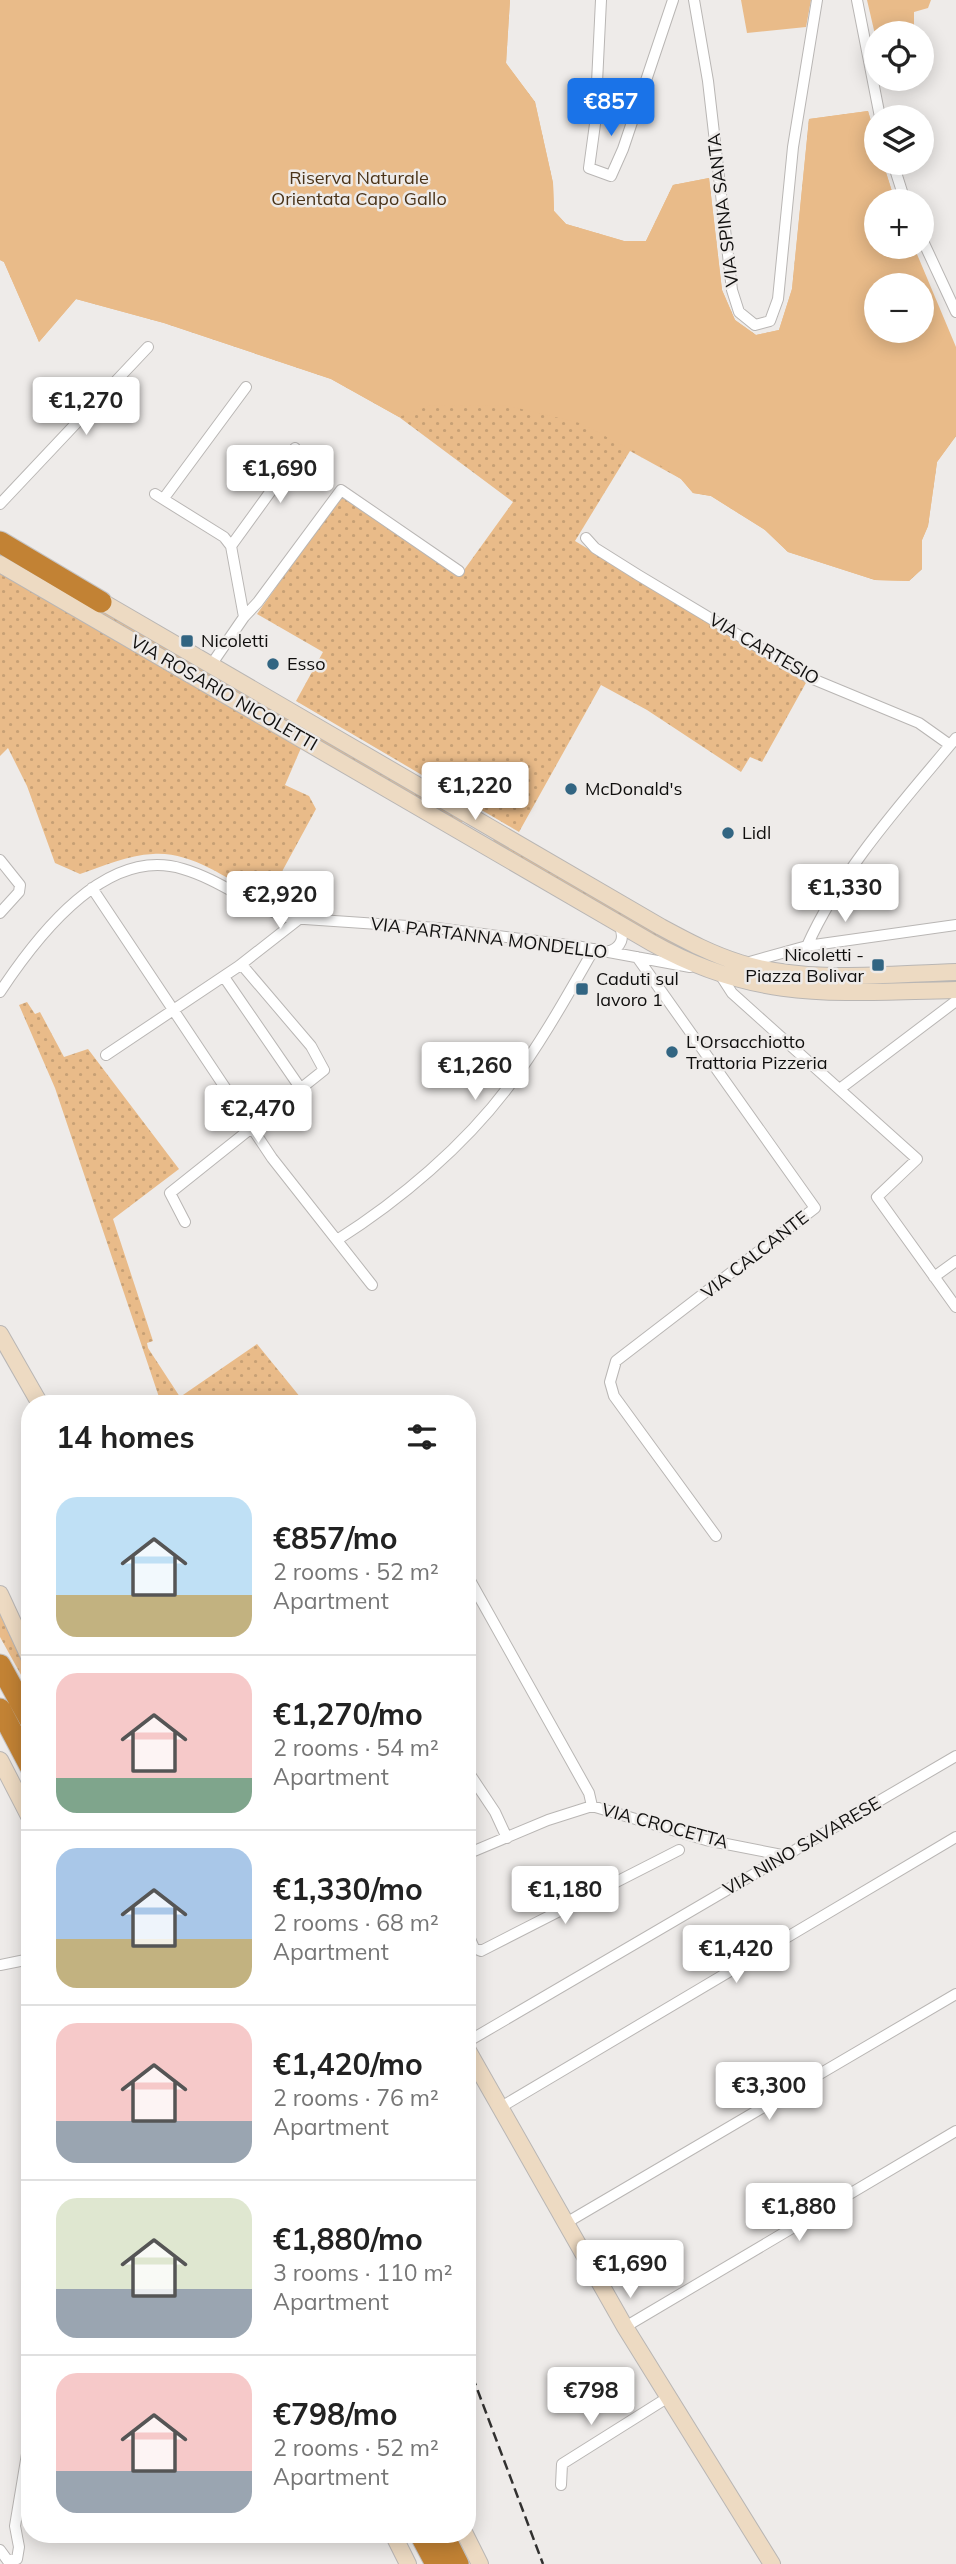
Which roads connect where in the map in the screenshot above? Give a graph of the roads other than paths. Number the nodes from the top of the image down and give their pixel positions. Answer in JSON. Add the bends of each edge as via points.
{"nodes":[{"id":1,"x":601,"y":0,"type":"edge"},
{"id":2,"x":673,"y":0,"type":"edge"},
{"id":3,"x":694,"y":0,"type":"edge"},
{"id":4,"x":817,"y":0,"type":"edge"},
{"id":5,"x":856,"y":0,"type":"edge"},
{"id":6,"x":878,"y":105,"type":"edge"},
{"id":7,"x":931,"y":259,"type":"edge"},
{"id":8,"x":956,"y":312,"type":"edge"},
{"id":9,"x":148,"y":347,"type":"dead end"},
{"id":10,"x":246,"y":387,"type":"dead end"},
{"id":11,"x":295,"y":449,"type":"dead end"},
{"id":12,"x":0,"y":504,"type":"edge"},
{"id":13,"x":0,"y":533,"type":"edge"},
{"id":14,"x":586,"y":538,"type":"dead end"},
{"id":15,"x":0,"y":542,"type":"edge"},
{"id":16,"x":231,"y":545,"type":"junction"},
{"id":17,"x":0,"y":564,"type":"edge"},
{"id":18,"x":458,"y":571,"type":"dead end"},
{"id":19,"x":101,"y":602,"type":"junction"},
{"id":20,"x":244,"y":617,"type":"junction"},
{"id":21,"x":211,"y":665,"type":"junction"},
{"id":22,"x":953,"y":741,"type":"edge"},
{"id":23,"x":455,"y":807,"type":"junction"},
{"id":24,"x":447,"y":823,"type":"junction"},
{"id":25,"x":504,"y":836,"type":"junction"},
{"id":26,"x":489,"y":849,"type":"junction"},
{"id":27,"x":0,"y":860,"type":"edge"},
{"id":28,"x":92,"y":888,"type":"junction"},
{"id":29,"x":0,"y":913,"type":"edge"},
{"id":30,"x":299,"y":919,"type":"junction"},
{"id":31,"x":619,"y":924,"type":"junction"},
{"id":32,"x":956,"y":925,"type":"edge"},
{"id":33,"x":807,"y":946,"type":"junction"},
{"id":34,"x":594,"y":949,"type":"junction"},
{"id":35,"x":608,"y":952,"type":"junction"},
{"id":36,"x":637,"y":957,"type":"junction"},
{"id":37,"x":741,"y":964,"type":"junction"},
{"id":38,"x":242,"y":965,"type":"junction"},
{"id":39,"x":703,"y":969,"type":"junction"},
{"id":40,"x":956,"y":972,"type":"edge"},
{"id":41,"x":4,"y":976,"type":"edge"},
{"id":42,"x":722,"y":976,"type":"junction"},
{"id":43,"x":224,"y":977,"type":"junction"},
{"id":44,"x":956,"y":990,"type":"edge"},
{"id":45,"x":0,"y":992,"type":"edge"},
{"id":46,"x":956,"y":1001,"type":"edge"},
{"id":47,"x":173,"y":1011,"type":"junction"},
{"id":48,"x":106,"y":1055,"type":"dead end"},
{"id":49,"x":841,"y":1088,"type":"junction"},
{"id":50,"x":301,"y":1089,"type":"junction"},
{"id":51,"x":253,"y":1129,"type":"junction"},
{"id":52,"x":185,"y":1222,"type":"dead end"},
{"id":53,"x":337,"y":1240,"type":"junction"},
{"id":54,"x":956,"y":1262,"type":"edge"},
{"id":55,"x":934,"y":1277,"type":"junction"},
{"id":56,"x":372,"y":1285,"type":"dead end"},
{"id":57,"x":956,"y":1307,"type":"edge"},
{"id":58,"x":0,"y":1334,"type":"edge"},
{"id":59,"x":35,"y":1395,"type":"edge"},
{"id":60,"x":716,"y":1536,"type":"dead end"},
{"id":61,"x":476,"y":1591,"type":"edge"},
{"id":62,"x":0,"y":1594,"type":"edge"},
{"id":63,"x":21,"y":1640,"type":"edge"},
{"id":64,"x":0,"y":1665,"type":"edge"},
{"id":65,"x":21,"y":1704,"type":"edge"},
{"id":66,"x":0,"y":1709,"type":"edge"},
{"id":67,"x":21,"y":1749,"type":"edge"},
{"id":68,"x":956,"y":1756,"type":"edge"},
{"id":69,"x":0,"y":1760,"type":"edge"},
{"id":70,"x":476,"y":1784,"type":"edge"},
{"id":71,"x":21,"y":1801,"type":"edge"},
{"id":72,"x":592,"y":1806,"type":"junction"},
{"id":73,"x":956,"y":1837,"type":"edge"},
{"id":74,"x":507,"y":1838,"type":"junction"},
{"id":75,"x":476,"y":1850,"type":"edge"},
{"id":76,"x":679,"y":1850,"type":"dead end"},
{"id":77,"x":788,"y":1856,"type":"junction"},
{"id":78,"x":476,"y":1949,"type":"edge"},
{"id":79,"x":21,"y":1961,"type":"edge"},
{"id":80,"x":0,"y":1965,"type":"edge"},
{"id":81,"x":956,"y":1993,"type":"edge"},
{"id":82,"x":476,"y":2037,"type":"edge"},
{"id":83,"x":476,"y":2065,"type":"edge"},
{"id":84,"x":500,"y":2107,"type":"junction"},
{"id":85,"x":956,"y":2131,"type":"edge"},
{"id":86,"x":566,"y":2223,"type":"junction"},
{"id":87,"x":625,"y":2327,"type":"junction"},
{"id":88,"x":667,"y":2398,"type":"junction"},
{"id":89,"x":561,"y":2485,"type":"dead end"},
{"id":90,"x":21,"y":2490,"type":"edge"},
{"id":91,"x":397,"y":2543,"type":"edge"},
{"id":92,"x":425,"y":2543,"type":"edge"},
{"id":93,"x":448,"y":2543,"type":"edge"},
{"id":94,"x":470,"y":2543,"type":"edge"},
{"id":95,"x":0,"y":2550,"type":"edge"},
{"id":96,"x":405,"y":2563,"type":"edge"},
{"id":97,"x":436,"y":2564,"type":"edge"},
{"id":98,"x":458,"y":2564,"type":"edge"},
{"id":99,"x":481,"y":2564,"type":"edge"},
{"id":100,"x":772,"y":2564,"type":"edge"}],
"edges":[{"from":1,"to":2,"type":"street","via":[[589,168],[611,176]]},
{"from":3,"to":4,"type":"street","name":"VIA SPINA SANTA","via":[[732,290],[739,312],[755,325],[770,321],[778,299],[793,147]]},
{"from":5,"to":6,"type":"street"},
{"from":7,"to":8,"type":"street"},
{"from":9,"to":12,"type":"street"},
{"from":10,"to":16,"type":"street","via":[[159,496]]},
{"from":11,"to":16,"type":"street","via":[[289,466]]},
{"from":13,"to":19,"type":"main road","name":"VIA ROSARIO NICOLETTI"},
{"from":14,"to":22,"type":"street","name":"VIA CARTESIO","via":[[638,575],[808,677]]},
{"from":15,"to":19,"type":"highway"},
{"from":16,"to":20,"type":"street"},
{"from":17,"to":24,"type":"main road","name":"VIA ROSARIO NICOLETTI"},
{"from":18,"to":20,"type":"street","via":[[341,490]]},
{"from":19,"to":21,"type":"main road","name":"VIA ROSARIO NICOLETTI"},
{"from":20,"to":21,"type":"street"},
{"from":21,"to":23,"type":"main road","name":"VIA ROSARIO NICOLETTI"},
{"from":22,"to":33,"type":"street","via":[[887,821],[822,912]]},
{"from":23,"to":24,"type":"main road","via":[[468,824],[457,827]]},
{"from":23,"to":25,"type":"main road","name":"VIA ROSARIO NICOLETTI"},
{"from":24,"to":26,"type":"main road","name":"VIA ROSARIO NICOLETTI"},
{"from":25,"to":26,"type":"main road","via":[[489,834],[485,841]]},
{"from":25,"to":37,"type":"main road","name":"VIA ROSARIO NICOLETTI","via":[[678,937]]},
{"from":26,"to":31,"type":"main road","name":"VIA ROSARIO NICOLETTI"},
{"from":27,"to":29,"type":"street","via":[[20,885]]},
{"from":28,"to":30,"type":"street","name":"VIA PARTANNA MONDELLO","via":[[130,869],[172,866],[268,910]]},
{"from":28,"to":41,"type":"street","name":"VIA PARTANNA MONDELLO"},
{"from":28,"to":47,"type":"street"},
{"from":30,"to":34,"type":"street","name":"VIA PARTANNA MONDELLO","via":[[425,927]]},
{"from":30,"to":38,"type":"street"},
{"from":31,"to":35,"type":"street","via":[[622,940]]},
{"from":31,"to":39,"type":"main road","name":"VIA ROSARIO NICOLETTI"},
{"from":32,"to":33,"type":"street"},
{"from":33,"to":37,"type":"street"},
{"from":34,"to":35,"type":"street","name":"VIA PARTANNA MONDELLO"},
{"from":34,"to":53,"type":"street","via":[[542,1037],[481,1118],[409,1188]]},
{"from":35,"to":36,"type":"street","name":"VIA PARTANNA MONDELLO"},
{"from":36,"to":39,"type":"street","name":"VIA PARTANNA MONDELLO"},
{"from":36,"to":60,"type":"street","name":"VIA CALCANTE","via":[[815,1208],[616,1361],[610,1382],[614,1396]]},
{"from":37,"to":40,"type":"main road","name":"VIA ROSARIO NICOLETTI","via":[[808,974]]},
{"from":38,"to":43,"type":"street"},
{"from":38,"to":50,"type":"street","via":[[311,1046],[324,1070]]},
{"from":39,"to":42,"type":"main road","name":"VIA ROSARIO NICOLETTI"},
{"from":41,"to":45,"type":"street","name":"VIA PARTANNA MONDELLO"},
{"from":42,"to":44,"type":"main road","name":"VIA ROSARIO NICOLETTI","via":[[807,992]]},
{"from":42,"to":49,"type":"street","via":[[732,993]]},
{"from":43,"to":47,"type":"street"},
{"from":43,"to":50,"type":"street"},
{"from":46,"to":49,"type":"street"},
{"from":47,"to":48,"type":"street"},
{"from":47,"to":51,"type":"street"},
{"from":49,"to":55,"type":"street","via":[[917,1158],[877,1197]]},
{"from":50,"to":51,"type":"street"},
{"from":51,"to":52,"type":"street","via":[[170,1193]]},
{"from":51,"to":53,"type":"street"},
{"from":53,"to":56,"type":"street"},
{"from":54,"to":55,"type":"street"},
{"from":55,"to":57,"type":"street"},
{"from":58,"to":59,"type":"main road"},
{"from":61,"to":72,"type":"street","via":[[589,1793]]},
{"from":62,"to":63,"type":"main road"},
{"from":64,"to":65,"type":"highway"},
{"from":66,"to":67,"type":"highway"},
{"from":68,"to":77,"type":"street","name":"VIA NINO SAVARESE"},
{"from":69,"to":71,"type":"main road"},
{"from":70,"to":74,"type":"street"},
{"from":72,"to":74,"type":"street","name":"VIA CROCETTA"},
{"from":72,"to":77,"type":"street","name":"VIA CROCETTA","via":[[706,1840]]},
{"from":73,"to":84,"type":"street"},
{"from":74,"to":75,"type":"street","name":"VIA CROCETTA"},
{"from":76,"to":78,"type":"street","name":"VIA CROCETTA","via":[[481,1951]]},
{"from":77,"to":82,"type":"street","name":"VIA NINO SAVARESE"},
{"from":79,"to":80,"type":"street"},
{"from":81,"to":86,"type":"street"},
{"from":83,"to":84,"type":"main road"},
{"from":84,"to":86,"type":"main road"},
{"from":85,"to":87,"type":"street"},
{"from":86,"to":87,"type":"main road"},
{"from":87,"to":88,"type":"main road"},
{"from":88,"to":89,"type":"street","via":[[562,2464]]},
{"from":88,"to":100,"type":"main road"},
{"from":90,"to":95,"type":"street","via":[[15,2526],[17,2559],[8,2561]]},
{"from":91,"to":96,"type":"main road"},
{"from":92,"to":97,"type":"highway"},
{"from":93,"to":98,"type":"highway"},
{"from":94,"to":99,"type":"main road"}]}
